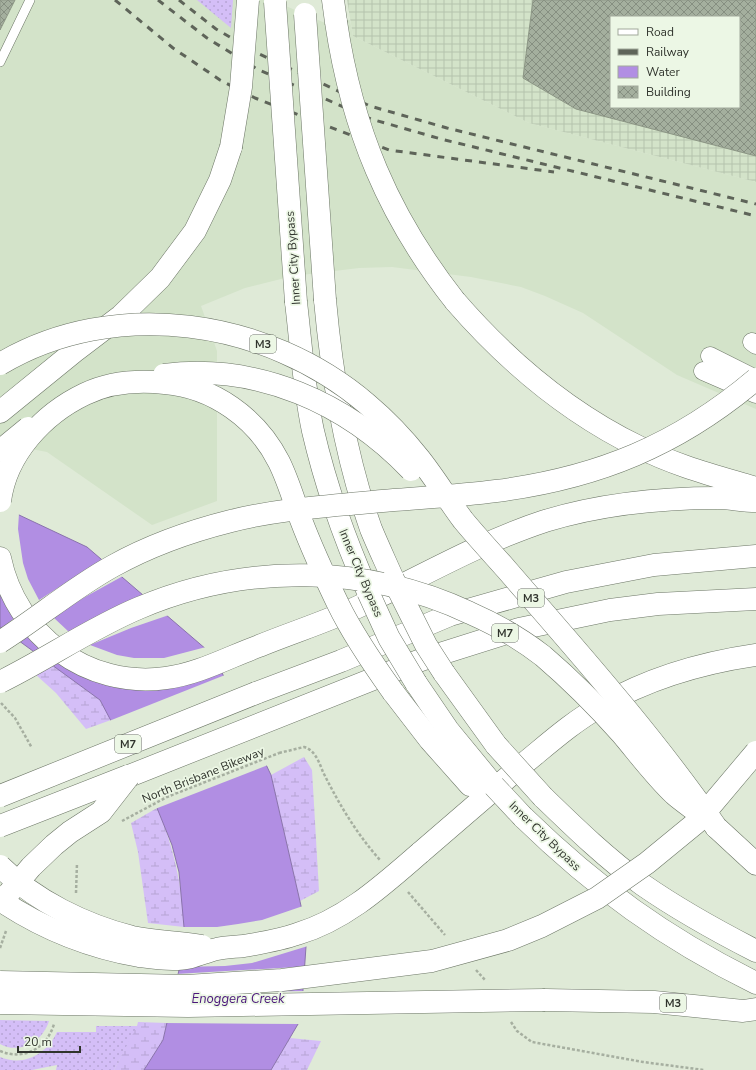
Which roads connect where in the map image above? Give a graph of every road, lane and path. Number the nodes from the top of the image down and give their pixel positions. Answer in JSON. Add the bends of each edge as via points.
{"nodes":[{"id":1,"x":30,"y":0,"type":"edge"},
{"id":2,"x":248,"y":0,"type":"edge"},
{"id":3,"x":333,"y":0,"type":"edge"},
{"id":4,"x":275,"y":1,"type":"edge"},
{"id":5,"x":304,"y":7,"type":"edge"},
{"id":6,"x":0,"y":62,"type":"edge"},
{"id":7,"x":0,"y":364,"type":"edge"},
{"id":8,"x":756,"y":379,"type":"edge"},
{"id":9,"x":756,"y":394,"type":"edge"},
{"id":10,"x":0,"y":412,"type":"edge"},
{"id":11,"x":0,"y":451,"type":"edge"},
{"id":12,"x":756,"y":488,"type":"edge"},
{"id":13,"x":0,"y":501,"type":"edge"},
{"id":14,"x":756,"y":501,"type":"edge"},
{"id":15,"x":464,"y":521,"type":"junction"},
{"id":16,"x":756,"y":556,"type":"edge"},
{"id":17,"x":0,"y":558,"type":"edge"},
{"id":18,"x":756,"y":599,"type":"edge"},
{"id":19,"x":0,"y":642,"type":"edge"},
{"id":20,"x":756,"y":655,"type":"edge"},
{"id":21,"x":0,"y":682,"type":"edge"},
{"id":22,"x":0,"y":702,"type":"edge"},
{"id":23,"x":32,"y":748,"type":"dead end"},
{"id":24,"x":756,"y":752,"type":"edge"},
{"id":25,"x":280,"y":753,"type":"dead end"},
{"id":26,"x":468,"y":769,"type":"junction"},
{"id":27,"x":129,"y":776,"type":"junction"},
{"id":28,"x":0,"y":796,"type":"edge"},
{"id":29,"x":117,"y":824,"type":"dead end"},
{"id":30,"x":0,"y":826,"type":"edge"},
{"id":31,"x":716,"y":827,"type":"junction"},
{"id":32,"x":756,"y":864,"type":"edge"},
{"id":33,"x":0,"y":866,"type":"edge"},
{"id":34,"x":0,"y":900,"type":"edge"},
{"id":35,"x":0,"y":905,"type":"edge"},
{"id":36,"x":6,"y":930,"type":"dead end"},
{"id":37,"x":0,"y":948,"type":"edge"},
{"id":38,"x":217,"y":949,"type":"junction"},
{"id":39,"x":756,"y":951,"type":"edge"},
{"id":40,"x":0,"y":982,"type":"edge"},
{"id":41,"x":756,"y":983,"type":"edge"},
{"id":42,"x":0,"y":1004,"type":"edge"},
{"id":43,"x":756,"y":1009,"type":"edge"}],
"edges":[{"from":1,"to":6,"type":"lane"},
{"from":2,"to":10,"type":"highway","bridge":true,"via":[[242,87],[236,122],[220,180],[195,231],[142,298]]},
{"from":3,"to":12,"type":"highway","bridge":true,"via":[[341,53],[354,110],[376,173],[423,257],[478,328],[522,369],[562,401],[639,448]]},
{"from":4,"to":26,"type":"highway","name":"Inner City Bypass","bridge":true,"via":[[296,302],[316,443],[346,542],[389,638],[448,730]]},
{"from":5,"to":39,"type":"highway","bridge":true,"via":[[331,364],[345,438],[369,523],[393,579],[426,645],[444,673],[496,745],[542,797],[583,835],[643,884],[679,908]]},
{"from":7,"to":15,"type":"highway","number":"M3","bridge":true,"via":[[56,339],[116,326],[185,326],[254,340],[306,362],[368,405],[420,459]]},
{"from":8,"to":9,"type":"street","via":[[707,364]]},
{"from":8,"to":19,"type":"highway","bridge":true,"via":[[688,429],[654,448],[588,472],[497,491],[266,513],[233,520],[172,540],[113,566]]},
{"from":11,"to":15,"type":"highway","bridge":true,"via":[[52,411],[106,388],[129,381],[177,373],[240,376],[305,394],[341,412],[393,451],[436,497]]},
{"from":13,"to":26,"type":"highway","bridge":true,"via":[[9,471],[20,450],[43,423],[72,400],[110,385],[149,381],[173,384],[213,396],[243,416],[267,441],[287,479],[316,558],[339,606],[371,661],[393,692]]},
{"from":14,"to":17,"type":"highway","bridge":true,"via":[[719,498],[642,501],[606,506],[544,522],[479,547],[359,606],[194,671],[161,678],[110,675],[72,660],[53,647],[24,616],[12,597]]},
{"from":15,"to":31,"type":"highway","number":"M3","bridge":true,"via":[[626,710],[686,783]]},
{"from":16,"to":28,"type":"highway","number":"M7","bridge":true,"via":[[654,565],[566,582],[450,615],[341,661]]},
{"from":18,"to":27,"type":"highway","number":"M7","via":[[658,604],[583,615],[519,629],[421,660]]},
{"from":20,"to":38,"type":"highway","bridge":true,"via":[[680,671],[600,706],[544,747],[370,896],[348,911],[298,934]]},
{"from":21,"to":31,"type":"highway","bridge":true,"via":[[138,608],[189,590],[250,577],[278,575],[334,576],[382,584],[437,598],[460,608],[486,620],[541,655],[586,695],[673,794]]},
{"from":22,"to":23,"type":"path","via":[[15,718]]},
{"from":24,"to":40,"type":"highway","bridge":true,"via":[[697,822],[647,863],[597,898],[508,940],[432,961],[282,980],[187,986]]},
{"from":25,"to":29,"type":"path","name":"North Brisbane Bikeway","bridge":true,"via":[[168,797]]},
{"from":26,"to":41,"type":"highway","name":"Inner City Bypass","bridge":true,"via":[[494,786],[523,817],[588,877],[633,911],[687,947]]},
{"from":27,"to":30,"type":"highway","number":"M7","bridge":true},
{"from":27,"to":35,"type":"highway","bridge":true,"via":[[101,812],[70,832],[30,867]]},
{"from":31,"to":32,"type":"highway","number":"M3"},
{"from":33,"to":38,"type":"highway","bridge":true,"via":[[42,898],[79,918],[107,929],[160,942]]},
{"from":34,"to":38,"type":"highway","bridge":true,"via":[[39,924],[106,950],[167,959],[190,958]]},
{"from":36,"to":37,"type":"path"},
{"from":42,"to":43,"type":"highway","number":"M3","bridge":true,"via":[[188,1006],[602,1000],[654,1002],[743,1011]]}]}
